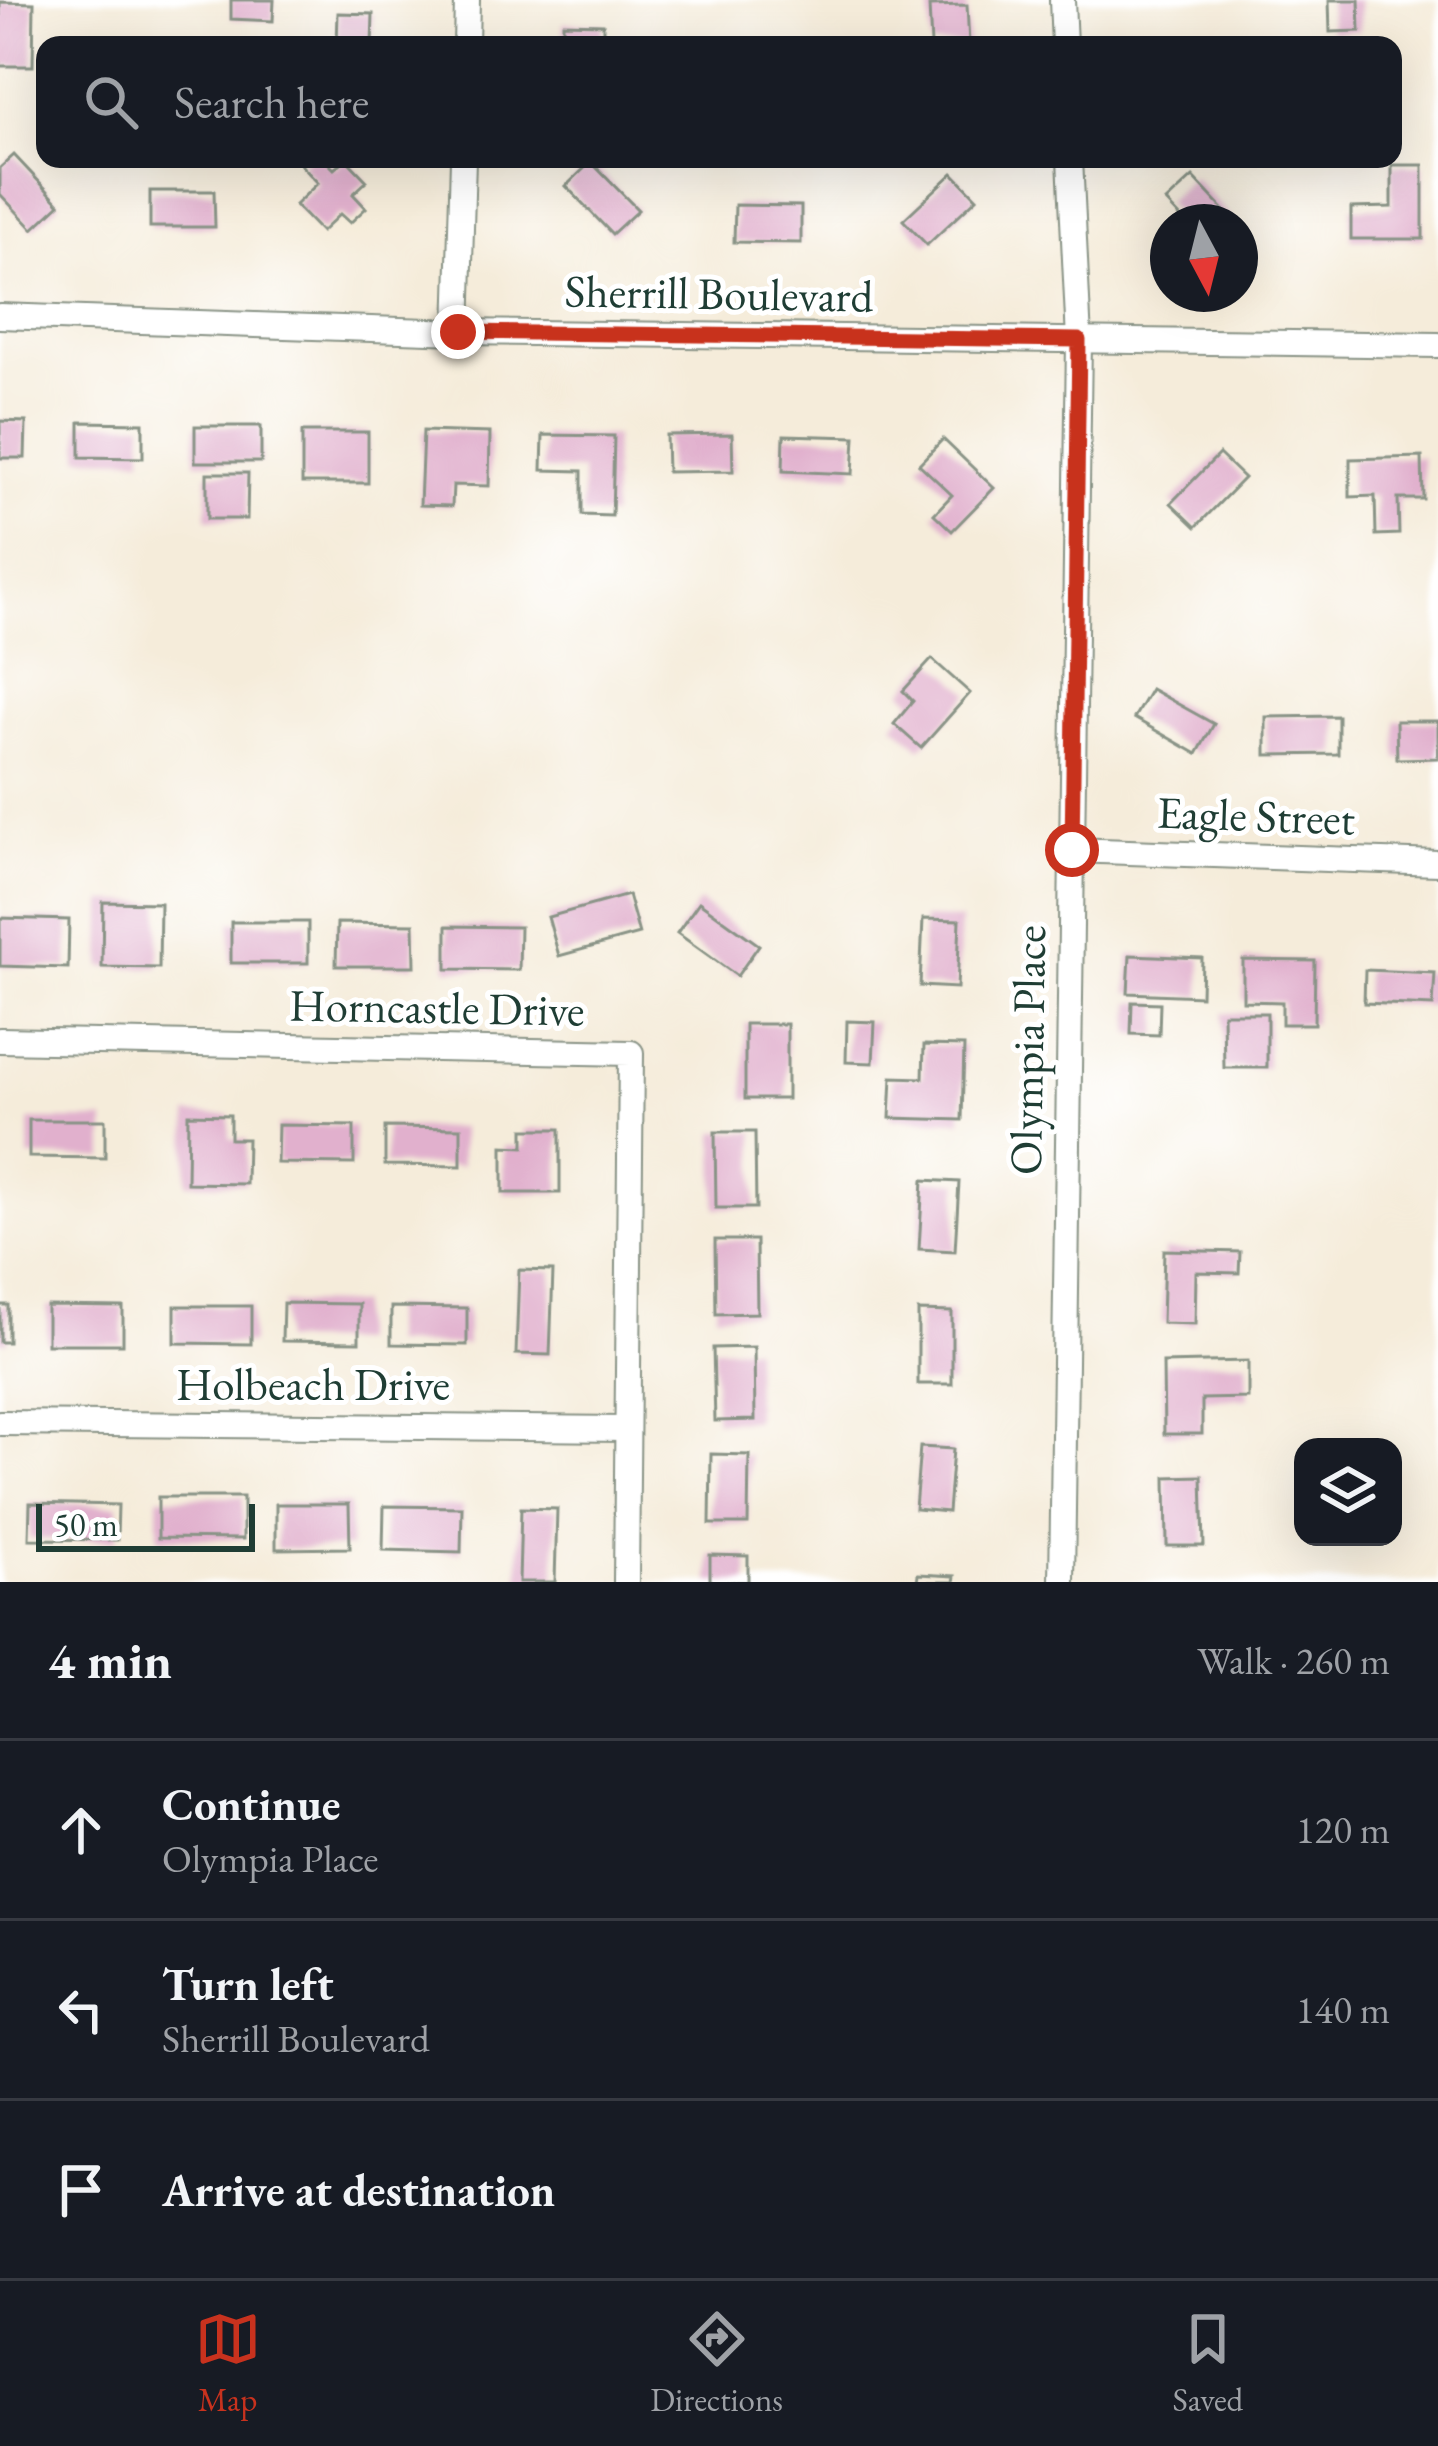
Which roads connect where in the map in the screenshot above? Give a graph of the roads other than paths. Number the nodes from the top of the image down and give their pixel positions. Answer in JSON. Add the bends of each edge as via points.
{"nodes":[{"id":1,"x":467,"y":0,"type":"edge"},
{"id":2,"x":1062,"y":0,"type":"edge"},
{"id":3,"x":466,"y":36,"type":"edge"},
{"id":4,"x":1064,"y":36,"type":"edge"},
{"id":5,"x":463,"y":168,"type":"edge"},
{"id":6,"x":1070,"y":168,"type":"edge"},
{"id":7,"x":0,"y":316,"type":"edge"},
{"id":8,"x":458,"y":332,"type":"junction"},
{"id":9,"x":1079,"y":340,"type":"junction"},
{"id":10,"x":1438,"y":345,"type":"edge"},
{"id":11,"x":1072,"y":850,"type":"junction"},
{"id":12,"x":1438,"y":863,"type":"edge"},
{"id":13,"x":0,"y":1040,"type":"edge"},
{"id":14,"x":0,"y":1424,"type":"edge"},
{"id":15,"x":626,"y":1429,"type":"junction"},
{"id":16,"x":626,"y":1582,"type":"edge"},
{"id":17,"x":1062,"y":1582,"type":"edge"}],
"edges":[{"from":1,"to":3,"type":"street"},
{"from":2,"to":4,"type":"street"},
{"from":5,"to":8,"type":"street"},
{"from":6,"to":9,"type":"street","name":"Olympia Place"},
{"from":7,"to":8,"type":"street","name":"Sherrill Boulevard"},
{"from":8,"to":9,"type":"street","name":"Sherrill Boulevard"},
{"from":9,"to":10,"type":"street","name":"Sherrill Boulevard"},
{"from":9,"to":11,"type":"street","name":"Olympia Place"},
{"from":11,"to":12,"type":"street","name":"Eagle Street"},
{"from":11,"to":17,"type":"street","name":"Olympia Place"},
{"from":13,"to":15,"type":"street","name":"Horncastle Drive","via":[[631,1052]]},
{"from":14,"to":15,"type":"street","name":"Holbeach Drive"},
{"from":15,"to":16,"type":"street","name":"Horncastle Drive"}]}
